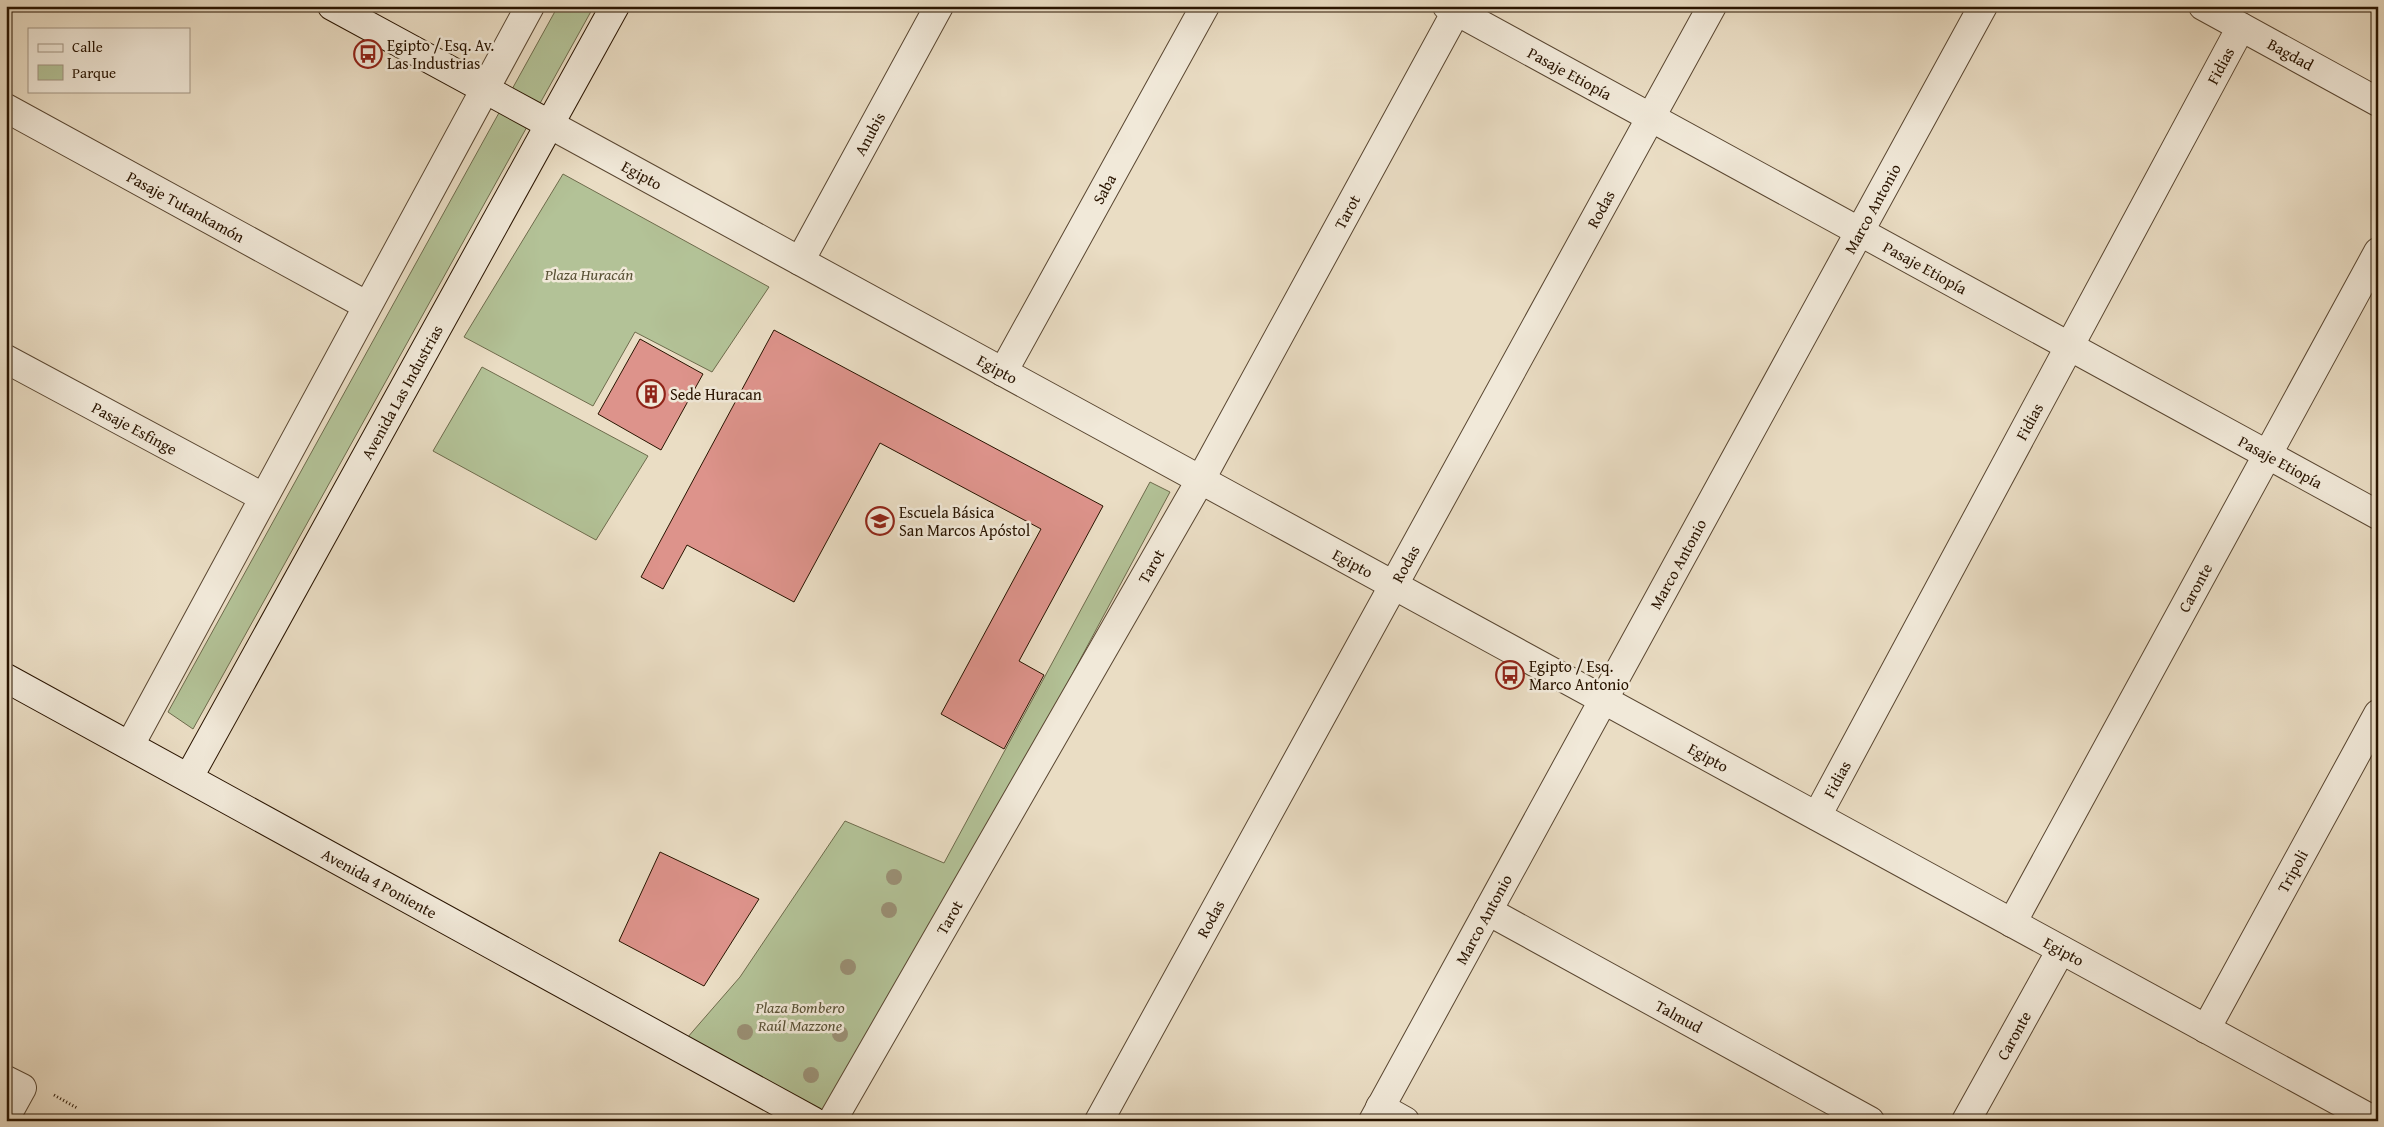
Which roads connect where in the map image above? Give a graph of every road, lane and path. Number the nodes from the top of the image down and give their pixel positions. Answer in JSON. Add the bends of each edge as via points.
{"nodes":[{"id":1,"x":332,"y":6,"type":"edge"},
{"id":2,"x":530,"y":6,"type":"edge"},
{"id":3,"x":615,"y":6,"type":"edge"},
{"id":4,"x":939,"y":6,"type":"edge"},
{"id":5,"x":1206,"y":6,"type":"edge"},
{"id":6,"x":1712,"y":6,"type":"edge"},
{"id":7,"x":1983,"y":6,"type":"edge"},
{"id":8,"x":2203,"y":6,"type":"edge"},
{"id":9,"x":1454,"y":8,"type":"edge"},
{"id":10,"x":2241,"y":27,"type":"junction"},
{"id":11,"x":484,"y":88,"type":"junction"},
{"id":12,"x":2378,"y":102,"type":"edge"},
{"id":13,"x":6,"y":108,"type":"edge"},
{"id":14,"x":1651,"y":118,"type":"junction"},
{"id":15,"x":549,"y":124,"type":"junction"},
{"id":16,"x":1859,"y":232,"type":"junction"},
{"id":17,"x":2378,"y":252,"type":"edge"},
{"id":18,"x":800,"y":261,"type":"junction"},
{"id":19,"x":366,"y":305,"type":"junction"},
{"id":20,"x":2070,"y":347,"type":"junction"},
{"id":21,"x":6,"y":359,"type":"edge"},
{"id":22,"x":1003,"y":372,"type":"junction"},
{"id":23,"x":2268,"y":455,"type":"junction"},
{"id":24,"x":1201,"y":479,"type":"junction"},
{"id":25,"x":263,"y":498,"type":"junction"},
{"id":26,"x":2378,"y":515,"type":"edge"},
{"id":27,"x":1394,"y":585,"type":"junction"},
{"id":28,"x":6,"y":678,"type":"edge"},
{"id":29,"x":1604,"y":700,"type":"junction"},
{"id":30,"x":2378,"y":714,"type":"edge"},
{"id":31,"x":130,"y":745,"type":"junction"},
{"id":32,"x":189,"y":777,"type":"junction"},
{"id":33,"x":1817,"y":816,"type":"junction"},
{"id":34,"x":1488,"y":911,"type":"junction"},
{"id":35,"x":2012,"y":923,"type":"junction"},
{"id":36,"x":2061,"y":950,"type":"junction"},
{"id":37,"x":2206,"y":1029,"type":"junction"},
{"id":38,"x":6,"y":1080,"type":"edge"},
{"id":39,"x":753,"y":1088,"type":"junction"},
{"id":40,"x":1377,"y":1114,"type":"edge"},
{"id":41,"x":6,"y":1117,"type":"edge"},
{"id":42,"x":790,"y":1121,"type":"edge"},
{"id":43,"x":813,"y":1121,"type":"edge"},
{"id":44,"x":832,"y":1121,"type":"edge"},
{"id":45,"x":1098,"y":1121,"type":"edge"},
{"id":46,"x":1405,"y":1121,"type":"edge"},
{"id":47,"x":1870,"y":1121,"type":"edge"},
{"id":48,"x":1966,"y":1121,"type":"edge"},
{"id":49,"x":2375,"y":1121,"type":"edge"}],
"edges":[{"from":1,"to":11,"type":"street","name":"Egipto"},
{"from":2,"to":11,"type":"street"},
{"from":3,"to":15,"type":"street","name":"Avenida Las Industrias"},
{"from":4,"to":18,"type":"street","name":"Anubis"},
{"from":5,"to":22,"type":"street","name":"Saba"},
{"from":6,"to":14,"type":"street","name":"Rodas"},
{"from":7,"to":16,"type":"street","name":"Marco Antonio"},
{"from":8,"to":10,"type":"street","name":"Bagdad"},
{"from":9,"to":14,"type":"street","name":"Pasaje Etiopía"},
{"from":9,"to":24,"type":"street","name":"Tarot"},
{"from":10,"to":12,"type":"street","name":"Bagdad"},
{"from":10,"to":20,"type":"street","name":"Fidias"},
{"from":11,"to":15,"type":"street","name":"Egipto"},
{"from":11,"to":19,"type":"street"},
{"from":13,"to":19,"type":"street","name":"Pasaje Tutankamón"},
{"from":14,"to":16,"type":"street","name":"Pasaje Etiopía"},
{"from":14,"to":27,"type":"street","name":"Rodas"},
{"from":15,"to":18,"type":"street","name":"Egipto"},
{"from":15,"to":32,"type":"street","name":"Avenida Las Industrias"},
{"from":16,"to":20,"type":"street","name":"Pasaje Etiopía"},
{"from":16,"to":29,"type":"street","name":"Marco Antonio"},
{"from":17,"to":23,"type":"street","name":"Caronte"},
{"from":18,"to":22,"type":"street","name":"Egipto"},
{"from":19,"to":25,"type":"street"},
{"from":20,"to":23,"type":"street","name":"Pasaje Etiopía"},
{"from":20,"to":33,"type":"street","name":"Fidias"},
{"from":21,"to":25,"type":"street","name":"Pasaje Esfinge"},
{"from":22,"to":24,"type":"street","name":"Egipto"},
{"from":23,"to":26,"type":"street","name":"Pasaje Etiopía"},
{"from":23,"to":35,"type":"street","name":"Caronte"},
{"from":24,"to":27,"type":"street","name":"Egipto"},
{"from":24,"to":44,"type":"street","name":"Tarot"},
{"from":25,"to":31,"type":"street"},
{"from":27,"to":29,"type":"street","name":"Egipto"},
{"from":27,"to":45,"type":"street","name":"Rodas"},
{"from":28,"to":31,"type":"street","name":"Avenida 4 Poniente"},
{"from":29,"to":33,"type":"street","name":"Egipto"},
{"from":29,"to":34,"type":"street","name":"Marco Antonio"},
{"from":30,"to":37,"type":"street","name":"Tripoli"},
{"from":31,"to":32,"type":"street","name":"Avenida 4 Poniente"},
{"from":32,"to":39,"type":"street","name":"Avenida 4 Poniente"},
{"from":33,"to":35,"type":"street","name":"Egipto"},
{"from":34,"to":40,"type":"street","name":"Marco Antonio"},
{"from":34,"to":47,"type":"street","name":"Talmud"},
{"from":35,"to":36,"type":"street","name":"Egipto"},
{"from":36,"to":37,"type":"street","name":"Egipto"},
{"from":36,"to":48,"type":"street","name":"Caronte"},
{"from":37,"to":49,"type":"street","name":"Egipto"},
{"from":38,"to":41,"type":"street","via":[[22,1088]]},
{"from":39,"to":42,"type":"street","name":"Avenida 4 Poniente"},
{"from":39,"to":43,"type":"street","name":"Avenida 4 Poniente"},
{"from":40,"to":46,"type":"street"}]}
